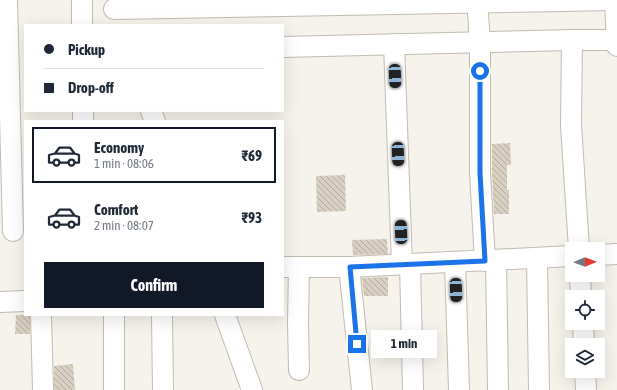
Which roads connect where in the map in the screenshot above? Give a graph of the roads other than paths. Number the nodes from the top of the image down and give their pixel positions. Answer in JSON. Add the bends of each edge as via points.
{"nodes":[{"id":1,"x":7,"y":0,"type":"edge"},
{"id":2,"x":82,"y":0,"type":"edge"},
{"id":3,"x":615,"y":0,"type":"edge"},
{"id":4,"x":477,"y":1,"type":"edge"},
{"id":5,"x":115,"y":11,"type":"edge"},
{"id":6,"x":82,"y":24,"type":"edge"},
{"id":7,"x":572,"y":40,"type":"junction"},
{"id":8,"x":617,"y":40,"type":"edge"},
{"id":9,"x":480,"y":42,"type":"junction"},
{"id":10,"x":394,"y":44,"type":"junction"},
{"id":11,"x":617,"y":46,"type":"edge"},
{"id":12,"x":284,"y":47,"type":"edge"},
{"id":13,"x":13,"y":231,"type":"edge"},
{"id":14,"x":579,"y":242,"type":"edge"},
{"id":15,"x":617,"y":254,"type":"edge"},
{"id":16,"x":605,"y":255,"type":"edge"},
{"id":17,"x":565,"y":256,"type":"edge"},
{"id":18,"x":537,"y":258,"type":"junction"},
{"id":19,"x":490,"y":260,"type":"junction"},
{"id":20,"x":455,"y":262,"type":"junction"},
{"id":21,"x":406,"y":264,"type":"junction"},
{"id":22,"x":291,"y":267,"type":"edge"},
{"id":23,"x":350,"y":267,"type":"junction"},
{"id":24,"x":24,"y":301,"type":"edge"},
{"id":25,"x":0,"y":302,"type":"edge"},
{"id":26,"x":41,"y":316,"type":"edge"},
{"id":27,"x":114,"y":316,"type":"edge"},
{"id":28,"x":162,"y":316,"type":"edge"},
{"id":29,"x":225,"y":316,"type":"edge"},
{"id":30,"x":299,"y":370,"type":"dead end"},
{"id":31,"x":586,"y":378,"type":"edge"},
{"id":32,"x":43,"y":390,"type":"edge"},
{"id":33,"x":114,"y":390,"type":"edge"},
{"id":34,"x":163,"y":390,"type":"edge"},
{"id":35,"x":252,"y":390,"type":"edge"},
{"id":36,"x":362,"y":390,"type":"edge"},
{"id":37,"x":413,"y":390,"type":"edge"},
{"id":38,"x":459,"y":390,"type":"edge"},
{"id":39,"x":498,"y":390,"type":"edge"},
{"id":40,"x":539,"y":390,"type":"edge"},
{"id":41,"x":586,"y":390,"type":"edge"}],
"edges":[{"from":1,"to":13,"type":"street"},
{"from":2,"to":6,"type":"street"},
{"from":3,"to":4,"type":"street"},
{"from":3,"to":8,"type":"street"},
{"from":4,"to":5,"type":"street"},
{"from":4,"to":9,"type":"street"},
{"from":7,"to":8,"type":"street"},
{"from":7,"to":9,"type":"street"},
{"from":7,"to":14,"type":"street","via":[[571,125]]},
{"from":8,"to":11,"type":"street"},
{"from":9,"to":10,"type":"street"},
{"from":9,"to":19,"type":"street","via":[[480,173]]},
{"from":10,"to":12,"type":"street"},
{"from":10,"to":21,"type":"street"},
{"from":15,"to":16,"type":"street"},
{"from":17,"to":18,"type":"street"},
{"from":18,"to":19,"type":"street"},
{"from":18,"to":40,"type":"street"},
{"from":19,"to":20,"type":"street"},
{"from":19,"to":39,"type":"street"},
{"from":20,"to":21,"type":"street"},
{"from":20,"to":38,"type":"street"},
{"from":21,"to":23,"type":"street"},
{"from":21,"to":37,"type":"street"},
{"from":22,"to":23,"type":"street"},
{"from":22,"to":30,"type":"street","via":[[298,323]]},
{"from":23,"to":36,"type":"street"},
{"from":24,"to":25,"type":"street"},
{"from":26,"to":32,"type":"street"},
{"from":27,"to":33,"type":"street"},
{"from":28,"to":34,"type":"street"},
{"from":29,"to":35,"type":"street"},
{"from":31,"to":41,"type":"street"}]}
